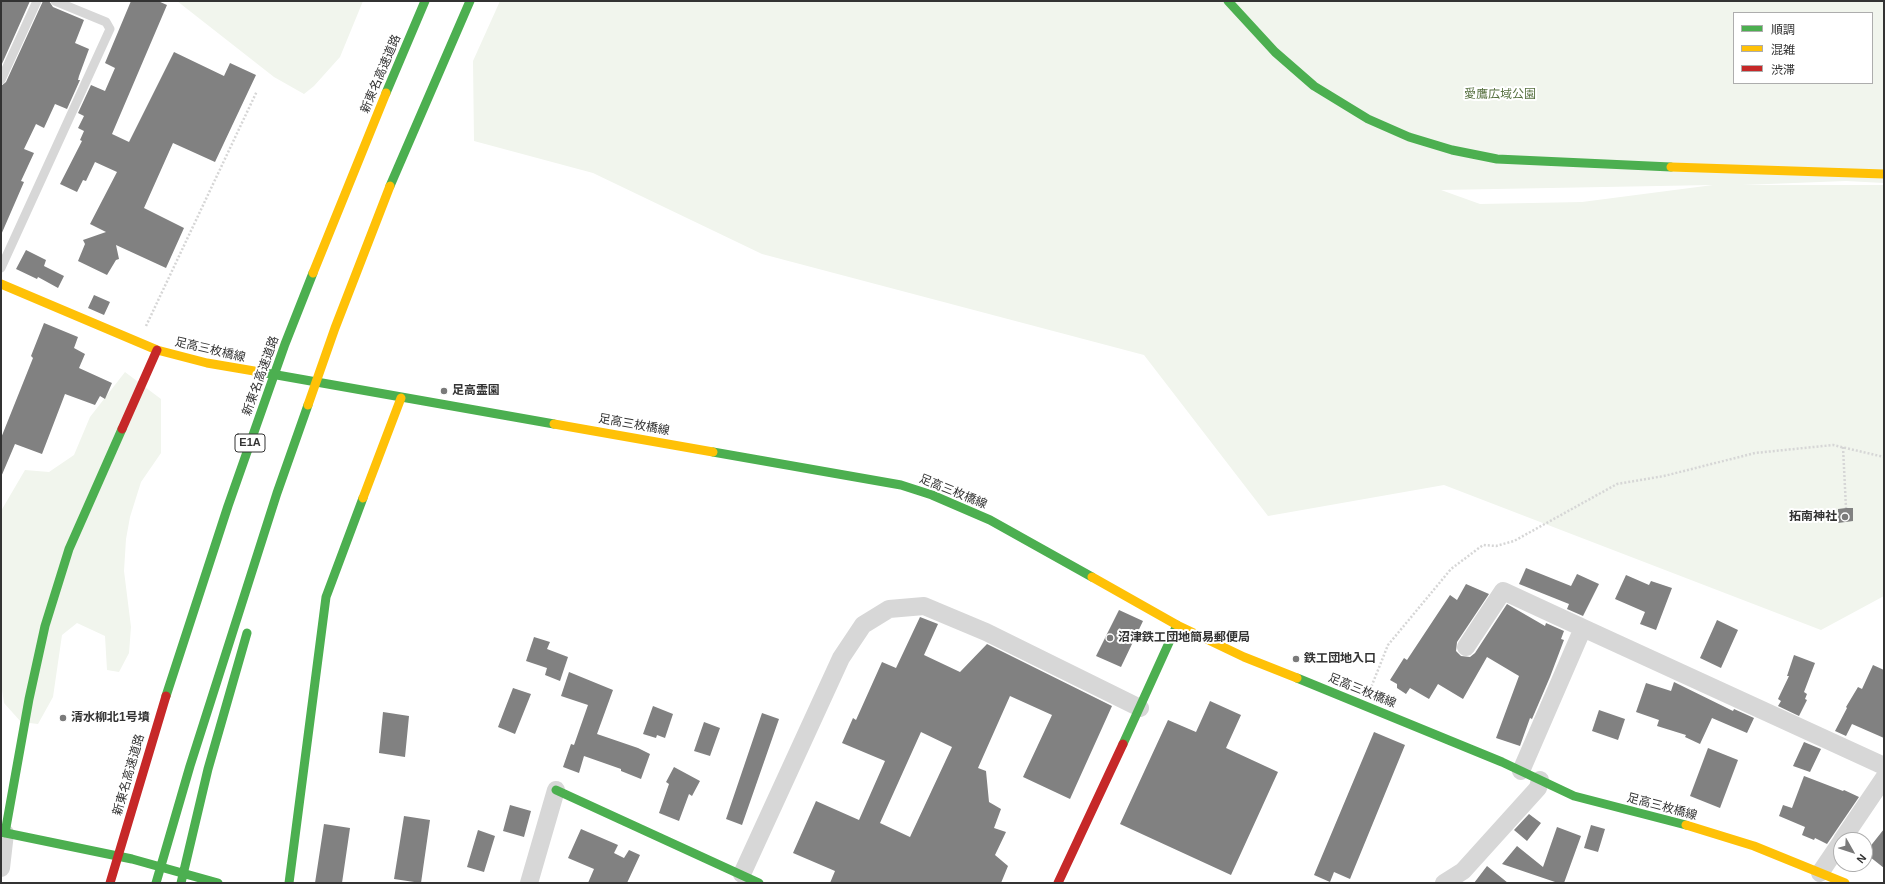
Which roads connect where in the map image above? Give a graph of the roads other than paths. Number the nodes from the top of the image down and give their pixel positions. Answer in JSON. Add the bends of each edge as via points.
{"nodes":[{"id":1,"x":36,"y":1,"type":"edge"},
{"id":2,"x":55,"y":1,"type":"edge"},
{"id":3,"x":425,"y":1,"type":"edge"},
{"id":4,"x":470,"y":1,"type":"edge"},
{"id":5,"x":1228,"y":1,"type":"edge"},
{"id":6,"x":1,"y":80,"type":"edge"},
{"id":7,"x":1884,"y":174,"type":"edge"},
{"id":8,"x":1,"y":268,"type":"edge"},
{"id":9,"x":1,"y":284,"type":"edge"},
{"id":10,"x":334,"y":328,"type":"junction"},
{"id":11,"x":157,"y":350,"type":"junction"},
{"id":12,"x":401,"y":398,"type":"junction"},
{"id":13,"x":289,"y":488,"type":"dead end"},
{"id":14,"x":250,"y":625,"type":"dead end"},
{"id":15,"x":1177,"y":625,"type":"junction"},
{"id":16,"x":1583,"y":628,"type":"junction"},
{"id":17,"x":1466,"y":647,"type":"dead end"},
{"id":18,"x":1140,"y":708,"type":"junction"},
{"id":19,"x":1884,"y":766,"type":"edge"},
{"id":20,"x":1521,"y":771,"type":"junction"},
{"id":21,"x":1884,"y":778,"type":"edge"},
{"id":22,"x":1540,"y":780,"type":"junction"},
{"id":23,"x":556,"y":790,"type":"joint"},
{"id":24,"x":3,"y":832,"type":"edge"},
{"id":25,"x":1848,"y":832,"type":"edge"},
{"id":26,"x":1833,"y":854,"type":"edge"},
{"id":27,"x":1,"y":868,"type":"edge"},
{"id":28,"x":1820,"y":873,"type":"junction"},
{"id":29,"x":742,"y":874,"type":"junction"},
{"id":30,"x":111,"y":882,"type":"edge"},
{"id":31,"x":156,"y":883,"type":"edge"},
{"id":32,"x":182,"y":883,"type":"edge"},
{"id":33,"x":218,"y":883,"type":"edge"},
{"id":34,"x":288,"y":883,"type":"edge"},
{"id":35,"x":529,"y":883,"type":"edge"},
{"id":36,"x":759,"y":883,"type":"edge"},
{"id":37,"x":1058,"y":883,"type":"edge"},
{"id":38,"x":1444,"y":883,"type":"edge"},
{"id":39,"x":1845,"y":883,"type":"edge"}],
"edges":[{"from":1,"to":6,"type":"lane"},
{"from":2,"to":8,"type":"lane","via":[[106,22],[110,29]]},
{"from":3,"to":30,"type":"main road","name":"新東名高速道路","number":"E1A","via":[[352,173],[282,351],[160,712]]},
{"from":4,"to":10,"type":"main road","via":[[394,177]]},
{"from":5,"to":7,"type":"main road","via":[[1275,52],[1314,86],[1368,119],[1452,150],[1497,159],[1596,166]]},
{"from":9,"to":11,"type":"main road","name":"足高三枚橋線"},
{"from":10,"to":13,"type":"main road"},
{"from":10,"to":31,"type":"main road","via":[[276,493]]},
{"from":11,"to":12,"type":"main road","name":"足高三枚橋線","via":[[207,363]]},
{"from":11,"to":24,"type":"main road","via":[[69,549],[45,626]]},
{"from":12,"to":15,"type":"main road","name":"足高三枚橋線","via":[[901,485],[932,495],[990,520]]},
{"from":12,"to":34,"type":"main road","via":[[326,597]]},
{"from":14,"to":32,"type":"main road","via":[[208,769]]},
{"from":15,"to":18,"type":"main road"},
{"from":15,"to":20,"type":"main road","name":"足高三枚橋線","via":[[1244,657],[1364,704]]},
{"from":16,"to":17,"type":"street","via":[[1503,591]]},
{"from":16,"to":19,"type":"street"},
{"from":16,"to":20,"type":"street"},
{"from":18,"to":29,"type":"street","via":[[986,632],[924,606],[889,609],[863,626],[841,658]]},
{"from":18,"to":37,"type":"main road"},
{"from":20,"to":22,"type":"main road","name":"足高三枚橋線"},
{"from":21,"to":25,"type":"street"},
{"from":22,"to":28,"type":"main road","name":"足高三枚橋線","via":[[1574,796],[1680,823],[1754,846]]},
{"from":22,"to":38,"type":"street","via":[[1538,788],[1463,871]]},
{"from":23,"to":29,"type":"main road"},
{"from":23,"to":35,"type":"street"},
{"from":24,"to":27,"type":"street"},
{"from":24,"to":33,"type":"main road","via":[[132,859]]},
{"from":26,"to":28,"type":"street"},
{"from":28,"to":39,"type":"main road","name":"足高三枚橋線"},
{"from":29,"to":36,"type":"main road"}]}
